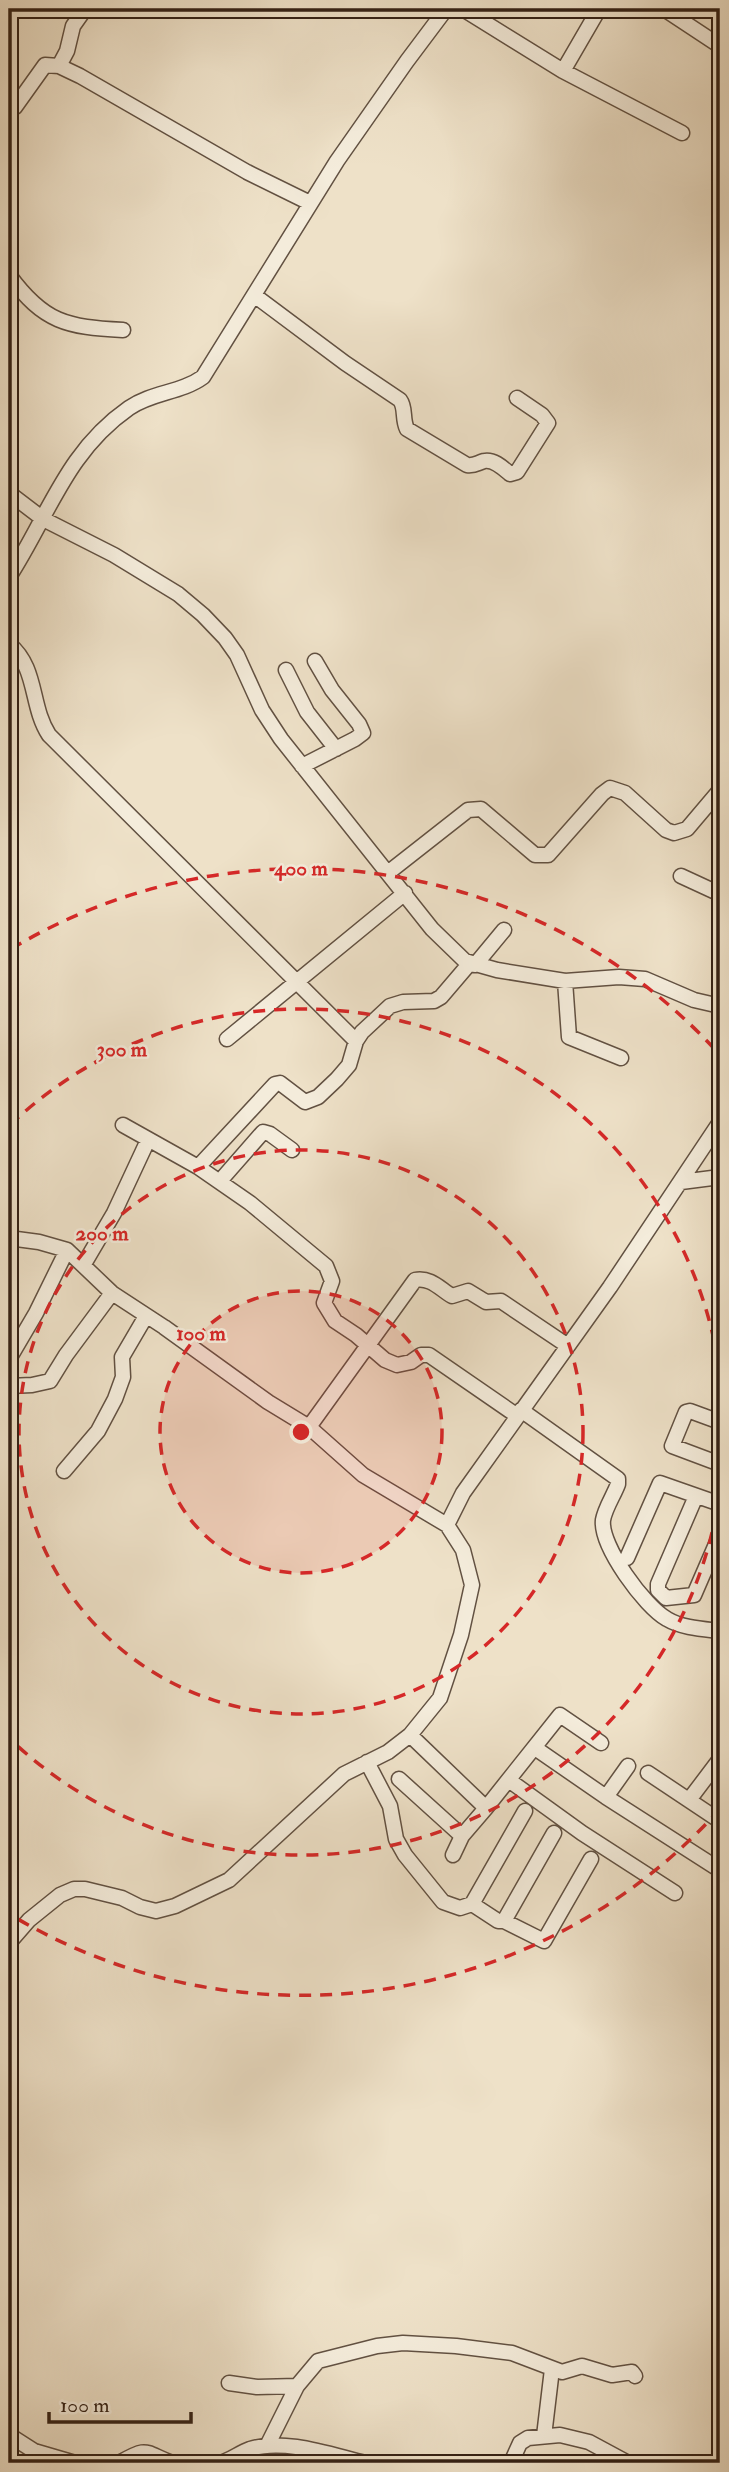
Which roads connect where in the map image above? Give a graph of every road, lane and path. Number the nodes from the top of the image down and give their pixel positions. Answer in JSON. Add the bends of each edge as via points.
{"nodes":[{"id":1,"x":85,"y":9,"type":"edge"},
{"id":2,"x":446,"y":9,"type":"edge"},
{"id":3,"x":463,"y":9,"type":"edge"},
{"id":4,"x":599,"y":9,"type":"edge"},
{"id":5,"x":664,"y":9,"type":"edge"},
{"id":6,"x":720,"y":46,"type":"edge"},
{"id":7,"x":59,"y":66,"type":"junction"},
{"id":8,"x":563,"y":71,"type":"junction"},
{"id":9,"x":9,"y":111,"type":"edge"},
{"id":10,"x":682,"y":133,"type":"dead end"},
{"id":11,"x":310,"y":203,"type":"junction"},
{"id":12,"x":9,"y":275,"type":"edge"},
{"id":13,"x":254,"y":295,"type":"junction"},
{"id":14,"x":124,"y":330,"type":"dead end"},
{"id":15,"x":517,"y":398,"type":"dead end"},
{"id":16,"x":9,"y":493,"type":"edge"},
{"id":17,"x":43,"y":519,"type":"junction"},
{"id":18,"x":9,"y":577,"type":"edge"},
{"id":19,"x":9,"y":644,"type":"edge"},
{"id":20,"x":315,"y":661,"type":"dead end"},
{"id":21,"x":286,"y":670,"type":"dead end"},
{"id":22,"x":264,"y":699,"type":"dead end"},
{"id":23,"x":336,"y":749,"type":"junction"},
{"id":24,"x":304,"y":765,"type":"junction"},
{"id":25,"x":720,"y":790,"type":"edge"},
{"id":26,"x":389,"y":872,"type":"junction"},
{"id":27,"x":681,"y":876,"type":"dead end"},
{"id":28,"x":405,"y":893,"type":"junction"},
{"id":29,"x":720,"y":894,"type":"edge"},
{"id":30,"x":504,"y":930,"type":"dead end"},
{"id":31,"x":473,"y":964,"type":"junction"},
{"id":32,"x":296,"y":981,"type":"junction"},
{"id":33,"x":565,"y":981,"type":"junction"},
{"id":34,"x":720,"y":1006,"type":"edge"},
{"id":35,"x":227,"y":1039,"type":"dead end"},
{"id":36,"x":356,"y":1041,"type":"junction"},
{"id":37,"x":621,"y":1058,"type":"dead end"},
{"id":38,"x":720,"y":1122,"type":"edge"},
{"id":39,"x":122,"y":1125,"type":"dead end"},
{"id":40,"x":148,"y":1140,"type":"junction"},
{"id":41,"x":292,"y":1150,"type":"dead end"},
{"id":42,"x":198,"y":1167,"type":"junction"},
{"id":43,"x":720,"y":1177,"type":"edge"},
{"id":44,"x":220,"y":1181,"type":"junction"},
{"id":45,"x":681,"y":1182,"type":"junction"},
{"id":46,"x":9,"y":1238,"type":"edge"},
{"id":47,"x":67,"y":1250,"type":"junction"},
{"id":48,"x":84,"y":1264,"type":"junction"},
{"id":49,"x":112,"y":1293,"type":"junction"},
{"id":50,"x":146,"y":1316,"type":"junction"},
{"id":51,"x":370,"y":1346,"type":"junction"},
{"id":52,"x":568,"y":1346,"type":"junction"},
{"id":53,"x":9,"y":1359,"type":"edge"},
{"id":54,"x":9,"y":1386,"type":"edge"},
{"id":55,"x":519,"y":1412,"type":"junction"},
{"id":56,"x":720,"y":1422,"type":"edge"},
{"id":57,"x":309,"y":1427,"type":"junction"},
{"id":58,"x":720,"y":1464,"type":"edge"},
{"id":59,"x":64,"y":1471,"type":"dead end"},
{"id":60,"x":696,"y":1496,"type":"junction"},
{"id":61,"x":720,"y":1504,"type":"edge"},
{"id":62,"x":447,"y":1525,"type":"junction"},
{"id":63,"x":720,"y":1535,"type":"edge"},
{"id":64,"x":627,"y":1558,"type":"dead end"},
{"id":65,"x":720,"y":1631,"type":"edge"},
{"id":66,"x":410,"y":1735,"type":"junction"},
{"id":67,"x":601,"y":1743,"type":"dead end"},
{"id":68,"x":535,"y":1748,"type":"junction"},
{"id":69,"x":720,"y":1759,"type":"edge"},
{"id":70,"x":367,"y":1762,"type":"junction"},
{"id":71,"x":628,"y":1766,"type":"dead end"},
{"id":72,"x":648,"y":1773,"type":"dead end"},
{"id":73,"x":399,"y":1779,"type":"dead end"},
{"id":74,"x":510,"y":1781,"type":"junction"},
{"id":75,"x":606,"y":1797,"type":"junction"},
{"id":76,"x":689,"y":1800,"type":"junction"},
{"id":77,"x":486,"y":1808,"type":"junction"},
{"id":78,"x":525,"y":1811,"type":"dead end"},
{"id":79,"x":720,"y":1821,"type":"edge"},
{"id":80,"x":554,"y":1833,"type":"dead end"},
{"id":81,"x":461,"y":1836,"type":"junction"},
{"id":82,"x":453,"y":1855,"type":"dead end"},
{"id":83,"x":592,"y":1859,"type":"dead end"},
{"id":84,"x":720,"y":1870,"type":"edge"},
{"id":85,"x":676,"y":1894,"type":"dead end"},
{"id":86,"x":472,"y":1904,"type":"junction"},
{"id":87,"x":504,"y":1921,"type":"junction"},
{"id":88,"x":9,"y":1943,"type":"edge"},
{"id":89,"x":552,"y":2369,"type":"junction"},
{"id":90,"x":635,"y":2376,"type":"dead end"},
{"id":91,"x":229,"y":2383,"type":"dead end"},
{"id":92,"x":297,"y":2386,"type":"junction"},
{"id":93,"x":9,"y":2435,"type":"edge"},
{"id":94,"x":544,"y":2436,"type":"junction"},
{"id":95,"x":267,"y":2446,"type":"junction"},
{"id":96,"x":75,"y":2463,"type":"edge"},
{"id":97,"x":119,"y":2463,"type":"edge"},
{"id":98,"x":172,"y":2463,"type":"edge"},
{"id":99,"x":220,"y":2463,"type":"edge"},
{"id":100,"x":365,"y":2463,"type":"edge"},
{"id":101,"x":511,"y":2463,"type":"edge"},
{"id":102,"x":628,"y":2463,"type":"edge"}],
"edges":[{"from":1,"to":7,"type":"street","via":[[73,26]]},
{"from":2,"to":11,"type":"street"},
{"from":3,"to":8,"type":"street"},
{"from":4,"to":8,"type":"street"},
{"from":5,"to":6,"type":"street"},
{"from":7,"to":9,"type":"street","via":[[45,65]]},
{"from":7,"to":11,"type":"street"},
{"from":8,"to":10,"type":"street"},
{"from":11,"to":13,"type":"street"},
{"from":12,"to":14,"type":"street","via":[[56,319],[74,326]]},
{"from":13,"to":15,"type":"street","via":[[400,400],[407,429],[467,465],[487,460],[510,474],[517,472],[548,423]]},
{"from":13,"to":17,"type":"street","via":[[203,377],[145,398],[114,419],[76,458]]},
{"from":16,"to":17,"type":"street"},
{"from":17,"to":18,"type":"street"},
{"from":17,"to":24,"type":"street","via":[[161,583],[203,615],[237,655],[270,724]]},
{"from":19,"to":32,"type":"street","via":[[28,669],[48,735]]},
{"from":20,"to":23,"type":"street","via":[[363,731]]},
{"from":21,"to":23,"type":"street","via":[[307,712]]},
{"from":22,"to":24,"type":"street"},
{"from":23,"to":24,"type":"street"},
{"from":24,"to":26,"type":"street"},
{"from":25,"to":26,"type":"street","via":[[687,829],[674,833],[625,793],[610,788],[548,855],[542,856],[535,856],[474,808]]},
{"from":26,"to":28,"type":"street"},
{"from":27,"to":29,"type":"street"},
{"from":28,"to":31,"type":"street","via":[[432,929]]},
{"from":28,"to":32,"type":"street"},
{"from":30,"to":31,"type":"street"},
{"from":31,"to":33,"type":"street"},
{"from":31,"to":36,"type":"street","via":[[435,1001],[390,1006]]},
{"from":32,"to":35,"type":"street"},
{"from":32,"to":36,"type":"street"},
{"from":33,"to":34,"type":"street","via":[[645,979]]},
{"from":33,"to":37,"type":"street","via":[[569,1037]]},
{"from":36,"to":42,"type":"street","via":[[349,1065],[318,1097],[305,1102],[275,1084]]},
{"from":38,"to":45,"type":"street"},
{"from":39,"to":40,"type":"street"},
{"from":40,"to":42,"type":"street"},
{"from":40,"to":48,"type":"street"},
{"from":41,"to":44,"type":"street","via":[[263,1132]]},
{"from":42,"to":44,"type":"street"},
{"from":43,"to":45,"type":"street"},
{"from":44,"to":51,"type":"street","via":[[326,1266],[332,1281],[324,1303],[335,1321]]},
{"from":45,"to":52,"type":"street"},
{"from":46,"to":47,"type":"street"},
{"from":47,"to":48,"type":"street"},
{"from":47,"to":53,"type":"street"},
{"from":48,"to":49,"type":"street"},
{"from":49,"to":50,"type":"street"},
{"from":49,"to":54,"type":"street","via":[[50,1381]]},
{"from":50,"to":57,"type":"street"},
{"from":50,"to":59,"type":"street","via":[[122,1357],[115,1399],[98,1431]]},
{"from":51,"to":52,"type":"street","via":[[420,1279],[452,1296],[468,1291],[486,1302],[501,1301]]},
{"from":51,"to":55,"type":"street","via":[[397,1365],[429,1355]]},
{"from":51,"to":57,"type":"street"},
{"from":52,"to":55,"type":"street"},
{"from":55,"to":62,"type":"street","via":[[463,1493]]},
{"from":55,"to":65,"type":"street","via":[[618,1479],[603,1517],[605,1534],[624,1572],[657,1612],[674,1623]]},
{"from":56,"to":58,"type":"street","via":[[686,1412],[672,1447]]},
{"from":57,"to":62,"type":"street","via":[[363,1475]]},
{"from":60,"to":61,"type":"street"},
{"from":60,"to":63,"type":"street","via":[[658,1584],[666,1598],[694,1595]]},
{"from":60,"to":64,"type":"street","via":[[660,1483]]},
{"from":62,"to":66,"type":"street","via":[[463,1550],[472,1585],[440,1698]]},
{"from":66,"to":70,"type":"street"},
{"from":66,"to":77,"type":"street"},
{"from":67,"to":68,"type":"street","via":[[560,1715]]},
{"from":68,"to":74,"type":"street"},
{"from":68,"to":75,"type":"street"},
{"from":69,"to":76,"type":"street"},
{"from":70,"to":86,"type":"street","via":[[390,1805],[396,1839],[405,1855],[443,1902],[460,1908]]},
{"from":70,"to":88,"type":"street","via":[[344,1774],[229,1880],[156,1911],[122,1898],[74,1889],[29,1920]]},
{"from":71,"to":75,"type":"street"},
{"from":72,"to":76,"type":"street"},
{"from":73,"to":81,"type":"street"},
{"from":74,"to":77,"type":"street"},
{"from":74,"to":85,"type":"street"},
{"from":75,"to":84,"type":"street"},
{"from":76,"to":79,"type":"street"},
{"from":77,"to":81,"type":"street"},
{"from":78,"to":86,"type":"street"},
{"from":80,"to":87,"type":"street"},
{"from":81,"to":82,"type":"street"},
{"from":83,"to":87,"type":"street","via":[[544,1941]]},
{"from":86,"to":87,"type":"street"},
{"from":89,"to":90,"type":"street","via":[[567,2372],[582,2366]]},
{"from":89,"to":92,"type":"street","via":[[512,2353],[403,2343],[318,2361]]},
{"from":89,"to":94,"type":"street"},
{"from":91,"to":92,"type":"street"},
{"from":92,"to":95,"type":"street"},
{"from":93,"to":96,"type":"street","via":[[34,2451]]},
{"from":94,"to":101,"type":"street","via":[[520,2443]]},
{"from":94,"to":102,"type":"street","via":[[582,2439]]},
{"from":95,"to":99,"type":"street"},
{"from":95,"to":100,"type":"street","via":[[320,2450]]},
{"from":97,"to":98,"type":"street","via":[[145,2451]]}]}
